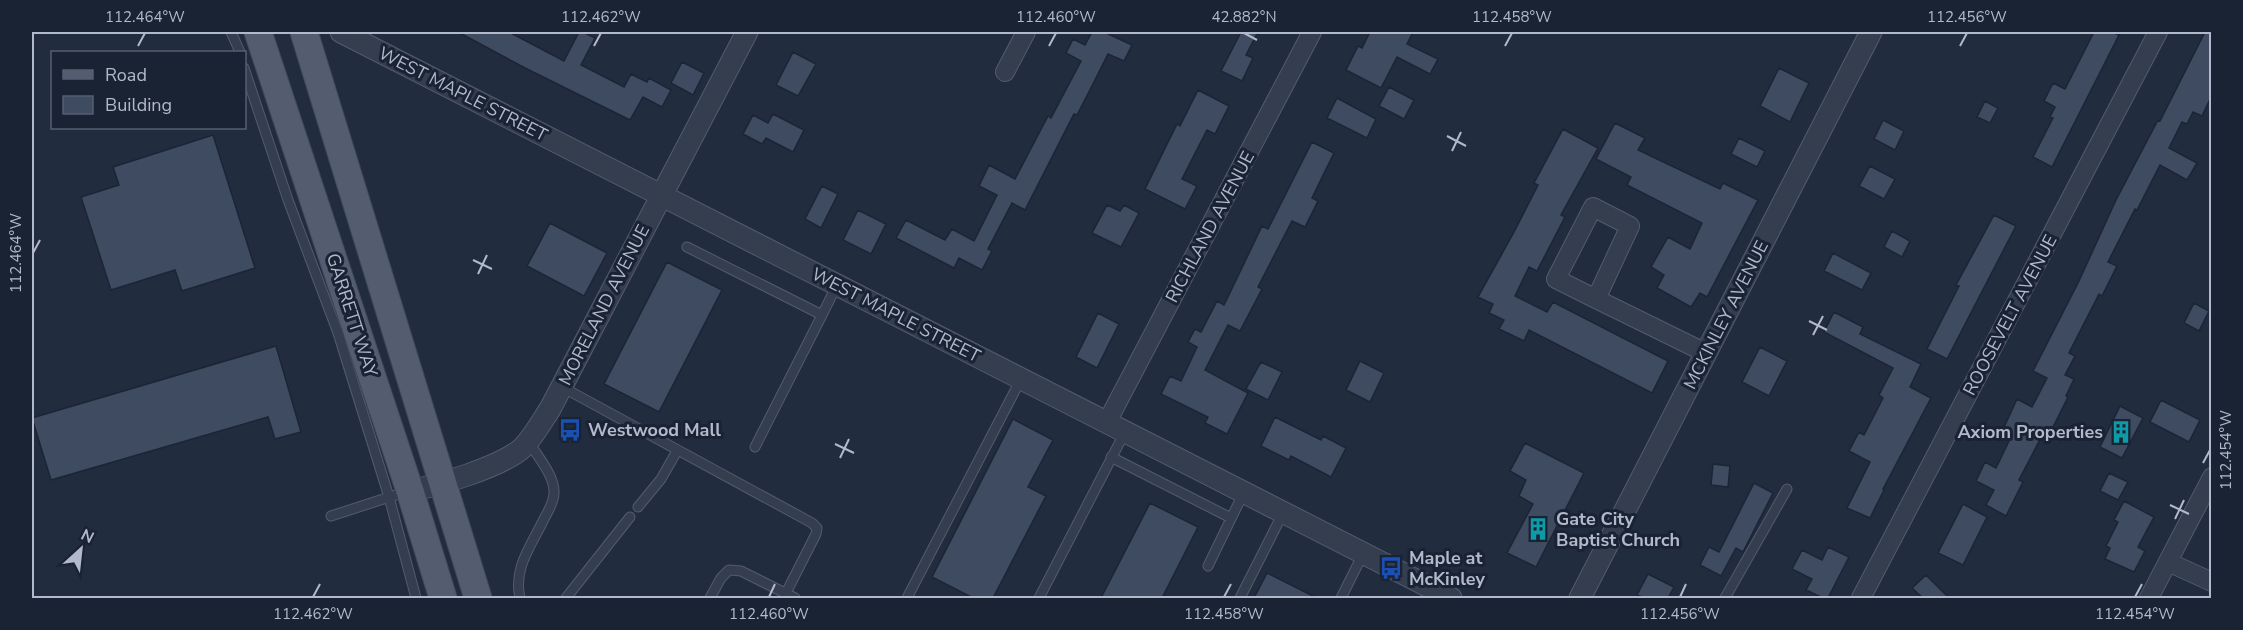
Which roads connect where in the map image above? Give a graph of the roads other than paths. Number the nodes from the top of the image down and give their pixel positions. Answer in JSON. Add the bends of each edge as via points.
{"nodes":[{"id":1,"x":231,"y":32,"type":"edge"},
{"id":2,"x":258,"y":32,"type":"edge"},
{"id":3,"x":304,"y":32,"type":"edge"},
{"id":4,"x":344,"y":32,"type":"edge"},
{"id":5,"x":747,"y":32,"type":"edge"},
{"id":6,"x":1026,"y":32,"type":"edge"},
{"id":7,"x":1312,"y":32,"type":"edge"},
{"id":8,"x":1871,"y":32,"type":"edge"},
{"id":9,"x":2158,"y":32,"type":"edge"},
{"id":10,"x":240,"y":51,"type":"edge"},
{"id":11,"x":1005,"y":72,"type":"dead end"},
{"id":12,"x":246,"y":74,"type":"edge"},
{"id":13,"x":661,"y":195,"type":"junction"},
{"id":14,"x":687,"y":247,"type":"dead end"},
{"id":15,"x":837,"y":285,"type":"junction"},
{"id":16,"x":1596,"y":299,"type":"junction"},
{"id":17,"x":822,"y":315,"type":"junction"},
{"id":18,"x":1706,"y":352,"type":"junction"},
{"id":19,"x":1021,"y":379,"type":"junction"},
{"id":20,"x":562,"y":387,"type":"junction"},
{"id":21,"x":1116,"y":427,"type":"junction"},
{"id":22,"x":527,"y":440,"type":"junction"},
{"id":23,"x":755,"y":447,"type":"dead end"},
{"id":24,"x":677,"y":451,"type":"junction"},
{"id":25,"x":1111,"y":457,"type":"junction"},
{"id":26,"x":2211,"y":477,"type":"edge"},
{"id":27,"x":442,"y":484,"type":"junction"},
{"id":28,"x":1787,"y":489,"type":"dead end"},
{"id":29,"x":1244,"y":492,"type":"junction"},
{"id":30,"x":400,"y":494,"type":"junction"},
{"id":31,"x":638,"y":507,"type":"dead end"},
{"id":32,"x":1283,"y":513,"type":"junction"},
{"id":33,"x":331,"y":516,"type":"dead end"},
{"id":34,"x":630,"y":517,"type":"dead end"},
{"id":35,"x":1231,"y":518,"type":"junction"},
{"id":36,"x":1363,"y":554,"type":"junction"},
{"id":37,"x":2168,"y":562,"type":"junction"},
{"id":38,"x":1208,"y":566,"type":"dead end"},
{"id":39,"x":2211,"y":582,"type":"edge"},
{"id":40,"x":786,"y":593,"type":"junction"},
{"id":41,"x":1442,"y":596,"type":"edge"},
{"id":42,"x":416,"y":598,"type":"edge"},
{"id":43,"x":443,"y":598,"type":"edge"},
{"id":44,"x":478,"y":598,"type":"edge"},
{"id":45,"x":520,"y":598,"type":"edge"},
{"id":46,"x":566,"y":598,"type":"edge"},
{"id":47,"x":710,"y":598,"type":"edge"},
{"id":48,"x":795,"y":598,"type":"edge"},
{"id":49,"x":907,"y":598,"type":"edge"},
{"id":50,"x":1039,"y":598,"type":"edge"},
{"id":51,"x":1240,"y":598,"type":"edge"},
{"id":52,"x":1341,"y":598,"type":"edge"},
{"id":53,"x":1580,"y":598,"type":"edge"},
{"id":54,"x":1725,"y":598,"type":"edge"},
{"id":55,"x":1861,"y":598,"type":"edge"},
{"id":56,"x":2149,"y":598,"type":"edge"}],
"edges":[{"from":1,"to":10,"type":"lane"},
{"from":2,"to":30,"type":"main road","name":"GARRETT WAY"},
{"from":3,"to":27,"type":"main road","name":"GARRETT WAY"},
{"from":4,"to":13,"type":"street","name":"WEST MAPLE STREET"},
{"from":5,"to":13,"type":"street","name":"MORELAND AVENUE"},
{"from":6,"to":11,"type":"street"},
{"from":7,"to":21,"type":"street","name":"RICHLAND AVENUE"},
{"from":8,"to":18,"type":"street","name":"MCKINLEY AVENUE"},
{"from":9,"to":55,"type":"street","name":"ROOSEVELT AVENUE"},
{"from":12,"to":30,"type":"lane","via":[[288,200]]},
{"from":13,"to":15,"type":"street","name":"WEST MAPLE STREET"},
{"from":13,"to":20,"type":"street","name":"MORELAND AVENUE"},
{"from":14,"to":17,"type":"lane"},
{"from":15,"to":17,"type":"lane"},
{"from":15,"to":19,"type":"street","name":"WEST MAPLE STREET"},
{"from":16,"to":16,"type":"street","via":[[1556,279],[1593,207],[1630,226]]},
{"from":16,"to":18,"type":"street"},
{"from":17,"to":23,"type":"lane"},
{"from":18,"to":53,"type":"street","name":"MCKINLEY AVENUE"},
{"from":19,"to":21,"type":"street","name":"WEST MAPLE STREET"},
{"from":19,"to":49,"type":"lane"},
{"from":20,"to":22,"type":"street","name":"MORELAND AVENUE"},
{"from":20,"to":24,"type":"lane"},
{"from":21,"to":25,"type":"lane"},
{"from":21,"to":29,"type":"street","name":"WEST MAPLE STREET"},
{"from":22,"to":27,"type":"street","name":"MORELAND AVENUE","via":[[520,450],[499,461]]},
{"from":22,"to":45,"type":"lane","via":[[554,492],[519,572]]},
{"from":24,"to":31,"type":"lane"},
{"from":24,"to":40,"type":"lane","via":[[817,528]]},
{"from":25,"to":35,"type":"lane"},
{"from":25,"to":50,"type":"lane"},
{"from":26,"to":37,"type":"street"},
{"from":27,"to":30,"type":"street","name":"MORELAND AVENUE"},
{"from":27,"to":44,"type":"main road","name":"GARRETT WAY"},
{"from":28,"to":54,"type":"lane"},
{"from":29,"to":32,"type":"street","name":"WEST MAPLE STREET"},
{"from":29,"to":35,"type":"lane"},
{"from":30,"to":33,"type":"lane"},
{"from":30,"to":42,"type":"lane"},
{"from":30,"to":43,"type":"main road","name":"GARRETT WAY"},
{"from":32,"to":36,"type":"street","name":"WEST MAPLE STREET"},
{"from":32,"to":51,"type":"lane"},
{"from":34,"to":46,"type":"lane"},
{"from":35,"to":38,"type":"lane"},
{"from":36,"to":41,"type":"street","name":"WEST MAPLE STREET"},
{"from":36,"to":52,"type":"lane"},
{"from":37,"to":39,"type":"street"},
{"from":37,"to":56,"type":"street"},
{"from":40,"to":47,"type":"lane","via":[[741,571],[729,570]]},
{"from":40,"to":48,"type":"lane"}]}
